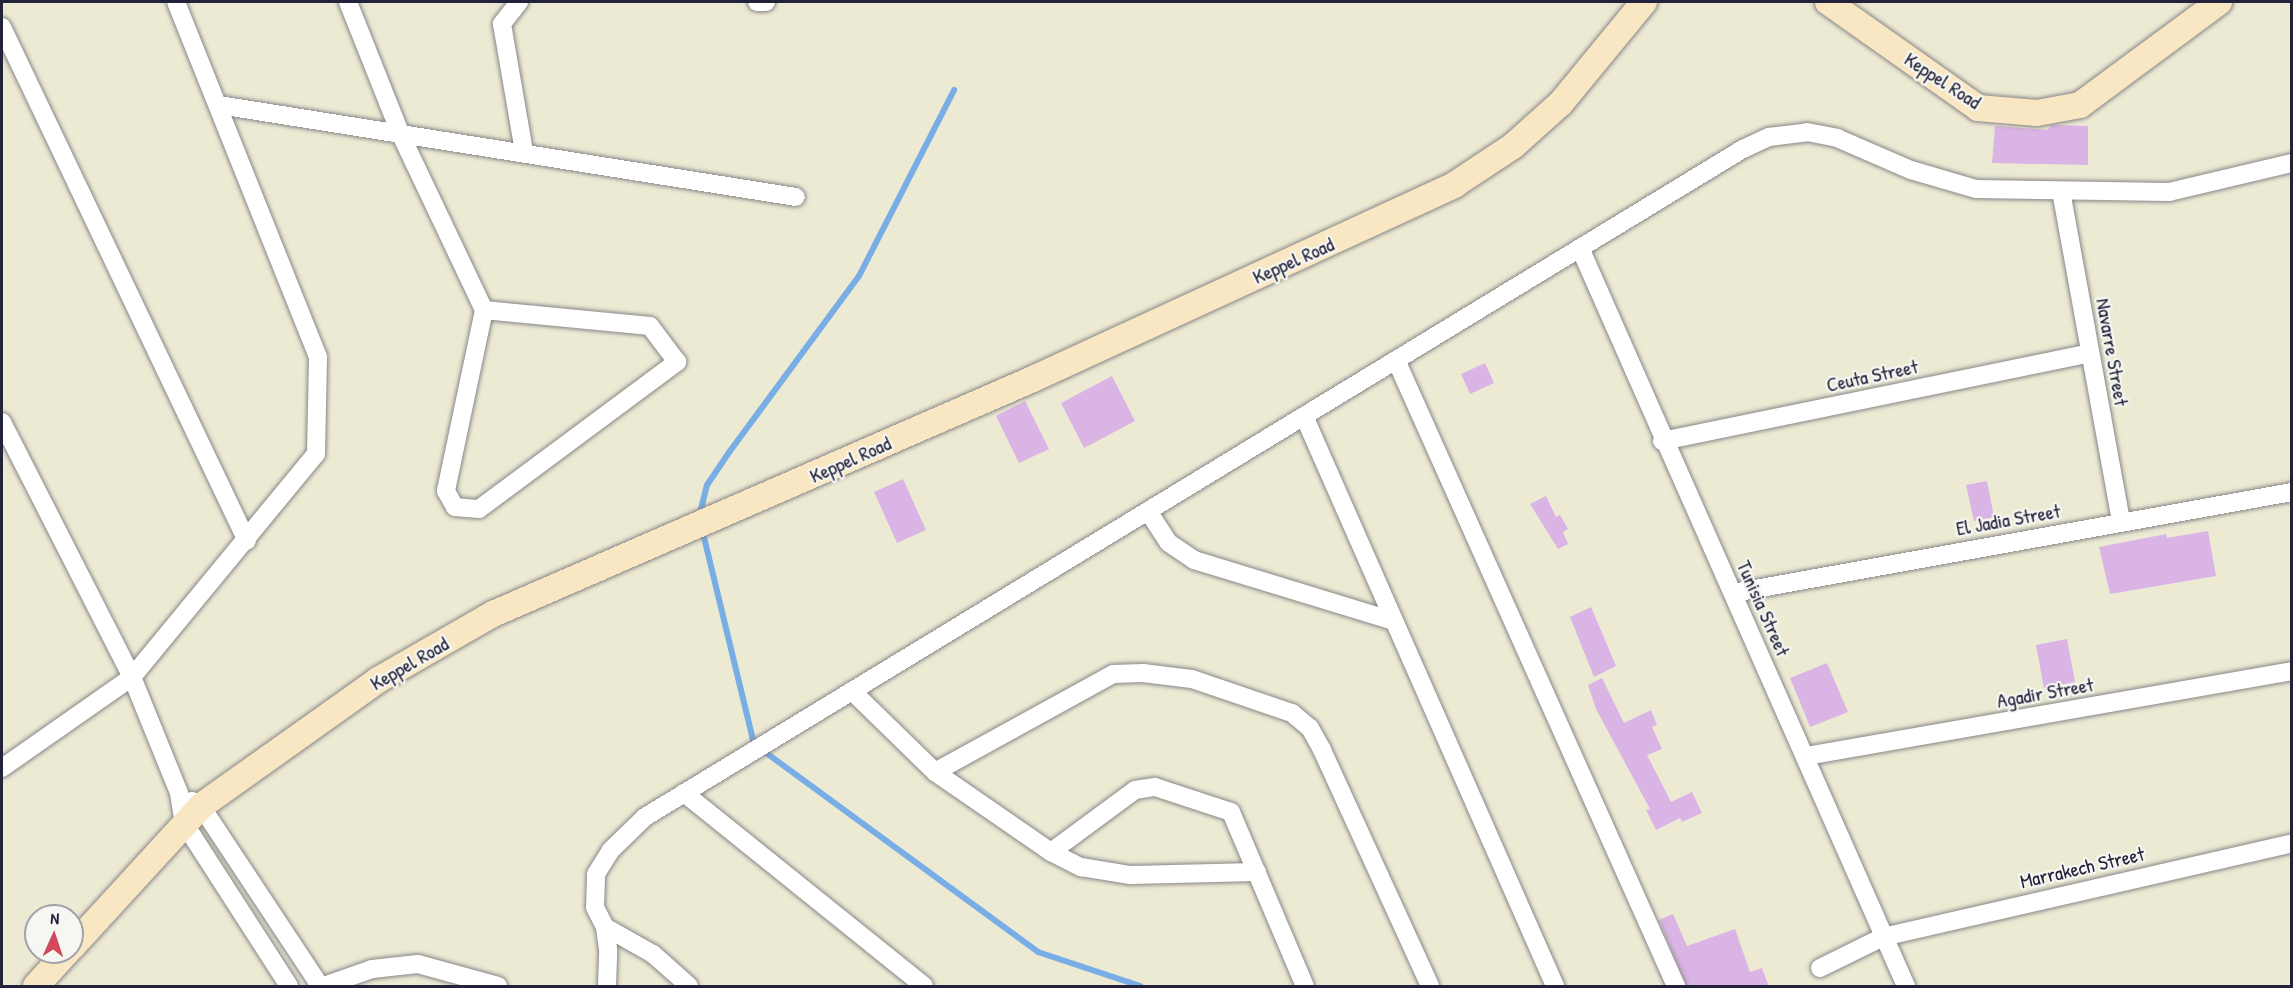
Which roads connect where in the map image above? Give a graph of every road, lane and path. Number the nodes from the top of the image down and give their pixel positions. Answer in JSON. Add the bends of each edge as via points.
{"nodes":[{"id":1,"x":176,"y":2,"type":"edge"},
{"id":2,"x":348,"y":2,"type":"edge"},
{"id":3,"x":519,"y":2,"type":"edge"},
{"id":4,"x":757,"y":2,"type":"edge"},
{"id":5,"x":766,"y":2,"type":"edge"},
{"id":6,"x":1644,"y":2,"type":"edge"},
{"id":7,"x":2220,"y":2,"type":"edge"},
{"id":8,"x":1836,"y":3,"type":"edge"},
{"id":9,"x":2,"y":27,"type":"edge"},
{"id":10,"x":219,"y":105,"type":"junction"},
{"id":11,"x":400,"y":133,"type":"junction"},
{"id":12,"x":524,"y":152,"type":"junction"},
{"id":13,"x":2292,"y":163,"type":"edge"},
{"id":14,"x":2061,"y":190,"type":"junction"},
{"id":15,"x":796,"y":197,"type":"dead end"},
{"id":16,"x":1580,"y":248,"type":"junction"},
{"id":17,"x":484,"y":310,"type":"junction"},
{"id":18,"x":2090,"y":353,"type":"junction"},
{"id":19,"x":1395,"y":360,"type":"junction"},
{"id":20,"x":1304,"y":416,"type":"junction"},
{"id":21,"x":2,"y":422,"type":"edge"},
{"id":22,"x":1662,"y":441,"type":"junction"},
{"id":23,"x":2292,"y":492,"type":"edge"},
{"id":24,"x":1148,"y":511,"type":"junction"},
{"id":25,"x":2121,"y":521,"type":"junction"},
{"id":26,"x":247,"y":541,"type":"junction"},
{"id":27,"x":1733,"y":592,"type":"junction"},
{"id":28,"x":1394,"y":621,"type":"junction"},
{"id":29,"x":2292,"y":671,"type":"edge"},
{"id":30,"x":132,"y":677,"type":"junction"},
{"id":31,"x":852,"y":691,"type":"junction"},
{"id":32,"x":1806,"y":756,"type":"junction"},
{"id":33,"x":2,"y":768,"type":"edge"},
{"id":34,"x":935,"y":772,"type":"junction"},
{"id":35,"x":684,"y":793,"type":"junction"},
{"id":36,"x":193,"y":814,"type":"junction"},
{"id":37,"x":2292,"y":843,"type":"edge"},
{"id":38,"x":1051,"y":852,"type":"junction"},
{"id":39,"x":1257,"y":872,"type":"junction"},
{"id":40,"x":280,"y":927,"type":"junction"},
{"id":41,"x":605,"y":927,"type":"junction"},
{"id":42,"x":84,"y":933,"type":"edge"},
{"id":43,"x":1883,"y":937,"type":"junction"},
{"id":44,"x":259,"y":940,"type":"junction"},
{"id":45,"x":56,"y":964,"type":"edge"},
{"id":46,"x":1820,"y":968,"type":"dead end"},
{"id":47,"x":36,"y":987,"type":"edge"},
{"id":48,"x":289,"y":987,"type":"edge"},
{"id":49,"x":322,"y":987,"type":"edge"},
{"id":50,"x":498,"y":987,"type":"edge"},
{"id":51,"x":607,"y":987,"type":"edge"},
{"id":52,"x":689,"y":987,"type":"edge"},
{"id":53,"x":924,"y":987,"type":"edge"},
{"id":54,"x":1305,"y":987,"type":"edge"},
{"id":55,"x":1430,"y":987,"type":"edge"},
{"id":56,"x":1555,"y":987,"type":"edge"},
{"id":57,"x":1676,"y":987,"type":"edge"},
{"id":58,"x":1906,"y":987,"type":"edge"}],
"edges":[{"from":1,"to":10,"type":"street"},
{"from":2,"to":11,"type":"street"},
{"from":3,"to":12,"type":"street","via":[[502,24]]},
{"from":4,"to":5,"type":"street"},
{"from":6,"to":36,"type":"street","name":"Keppel Road","via":[[1561,103],[1513,146],[1454,185],[1044,374],[493,614],[378,680]]},
{"from":7,"to":8,"type":"street","name":"Keppel Road","via":[[2080,105],[2037,113],[1978,108]]},
{"from":9,"to":26,"type":"street"},
{"from":10,"to":11,"type":"street"},
{"from":10,"to":26,"type":"street","via":[[318,357],[316,454]]},
{"from":11,"to":12,"type":"street"},
{"from":11,"to":17,"type":"street"},
{"from":12,"to":15,"type":"street"},
{"from":13,"to":14,"type":"street","via":[[2169,192]]},
{"from":14,"to":16,"type":"street","via":[[1976,189],[1911,170],[1837,138],[1807,132],[1769,137],[1743,149]]},
{"from":14,"to":18,"type":"street","name":"Navarre Street"},
{"from":16,"to":19,"type":"street"},
{"from":16,"to":22,"type":"street","name":"Tunisia Street"},
{"from":17,"to":17,"type":"street","via":[[446,491],[455,507],[479,509],[677,362],[650,326]]},
{"from":18,"to":22,"type":"street","name":"Ceuta Street"},
{"from":18,"to":25,"type":"street","name":"Navarre Street"},
{"from":19,"to":20,"type":"street"},
{"from":19,"to":57,"type":"street"},
{"from":20,"to":24,"type":"street"},
{"from":20,"to":28,"type":"street"},
{"from":21,"to":30,"type":"street"},
{"from":22,"to":27,"type":"street","name":"Tunisia Street"},
{"from":23,"to":25,"type":"street","name":"El Jadia Street"},
{"from":24,"to":28,"type":"street","via":[[1168,543],[1194,560]]},
{"from":24,"to":31,"type":"street"},
{"from":25,"to":27,"type":"street","name":"El Jadia Street"},
{"from":26,"to":30,"type":"street"},
{"from":27,"to":32,"type":"street","name":"Tunisia Street"},
{"from":28,"to":56,"type":"street"},
{"from":29,"to":32,"type":"street","name":"Agadir Street"},
{"from":30,"to":33,"type":"street"},
{"from":30,"to":36,"type":"street","via":[[179,793]]},
{"from":31,"to":34,"type":"street"},
{"from":31,"to":35,"type":"street"},
{"from":32,"to":43,"type":"street","name":"Tunisia Street"},
{"from":34,"to":38,"type":"street"},
{"from":34,"to":55,"type":"street","via":[[1113,674],[1192,679],[1292,713],[1310,728],[1322,750]]},
{"from":35,"to":41,"type":"street","via":[[645,817],[611,850],[601,866],[595,907]]},
{"from":35,"to":53,"type":"street"},
{"from":36,"to":40,"type":"street"},
{"from":36,"to":42,"type":"street","name":"Keppel Road"},
{"from":36,"to":44,"type":"street"},
{"from":37,"to":43,"type":"street","name":"Marrakech Street"},
{"from":38,"to":39,"type":"street","via":[[1081,867],[1130,875]]},
{"from":38,"to":39,"type":"street","via":[[1135,790],[1155,787],[1231,812]]},
{"from":39,"to":54,"type":"street"},
{"from":40,"to":44,"type":"street"},
{"from":40,"to":49,"type":"street"},
{"from":41,"to":51,"type":"street"},
{"from":41,"to":52,"type":"street","via":[[653,954]]},
{"from":43,"to":46,"type":"street","name":"Marrakech Street"},
{"from":43,"to":58,"type":"street","name":"Tunisia Street"},
{"from":44,"to":48,"type":"street"},
{"from":45,"to":47,"type":"street"},
{"from":49,"to":50,"type":"street","via":[[372,969],[418,964]]}]}
